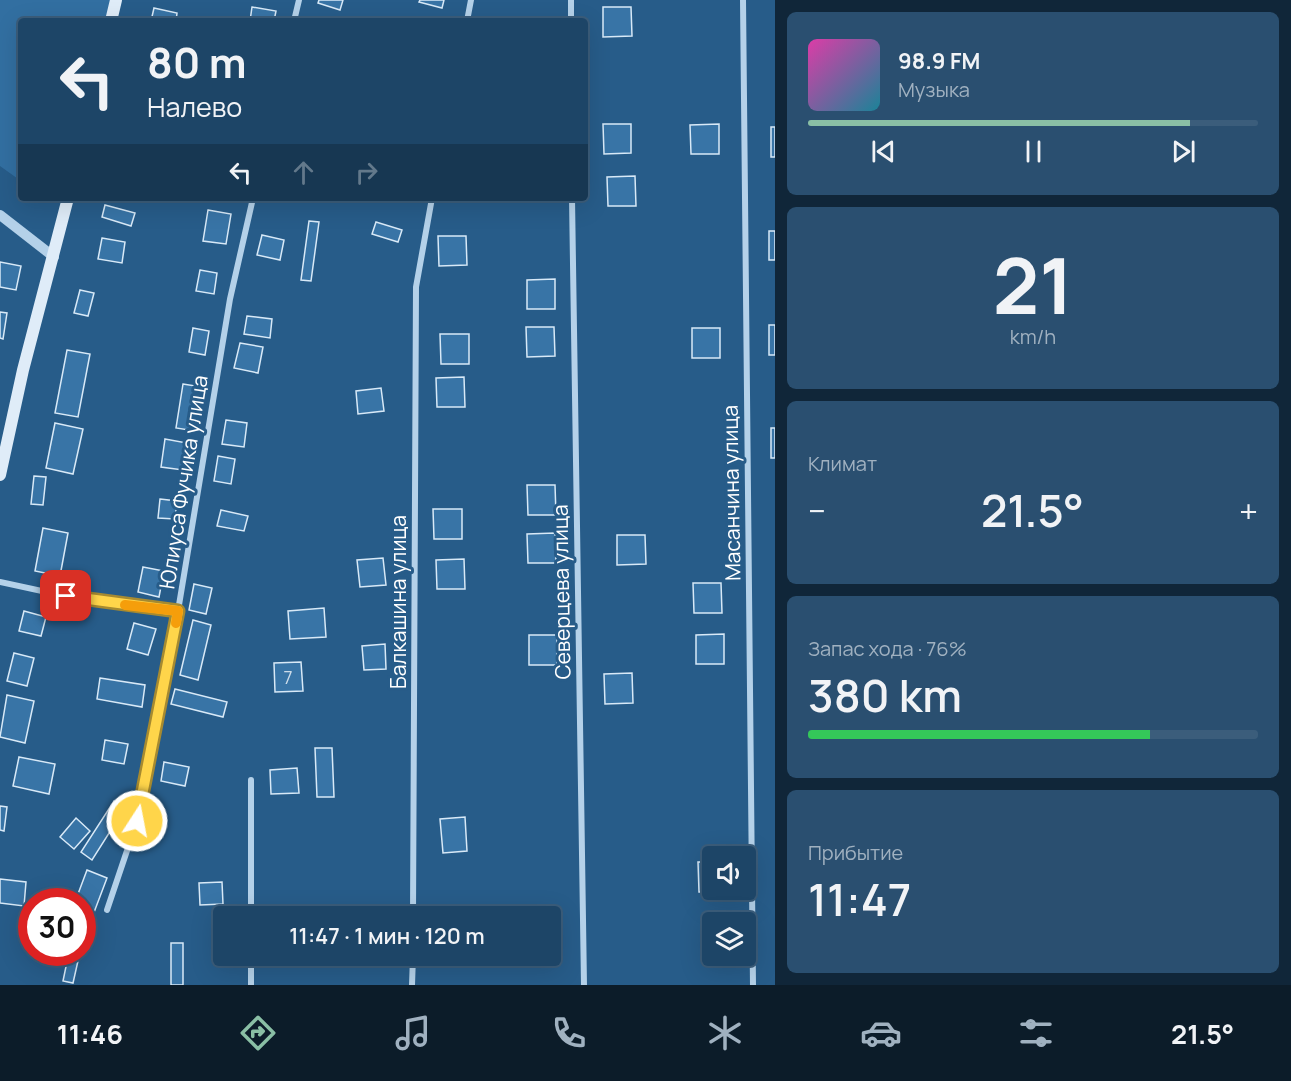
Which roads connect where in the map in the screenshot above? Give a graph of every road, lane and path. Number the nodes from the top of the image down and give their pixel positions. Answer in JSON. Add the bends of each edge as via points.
{"nodes":[{"id":1,"x":116,"y":0,"type":"edge"},
{"id":2,"x":299,"y":0,"type":"edge"},
{"id":3,"x":471,"y":0,"type":"edge"},
{"id":4,"x":571,"y":0,"type":"edge"},
{"id":5,"x":743,"y":0,"type":"edge"},
{"id":6,"x":112,"y":18,"type":"edge"},
{"id":7,"x":295,"y":18,"type":"edge"},
{"id":8,"x":468,"y":18,"type":"edge"},
{"id":9,"x":571,"y":18,"type":"edge"},
{"id":10,"x":68,"y":201,"type":"edge"},
{"id":11,"x":252,"y":201,"type":"edge"},
{"id":12,"x":432,"y":201,"type":"edge"},
{"id":13,"x":572,"y":201,"type":"edge"},
{"id":14,"x":0,"y":215,"type":"edge"},
{"id":15,"x":54,"y":257,"type":"junction"},
{"id":16,"x":0,"y":475,"type":"edge"},
{"id":17,"x":0,"y":582,"type":"edge"},
{"id":18,"x":178,"y":611,"type":"junction"},
{"id":19,"x":251,"y":780,"type":"dead end"},
{"id":20,"x":251,"y":906,"type":"edge"},
{"id":21,"x":413,"y":906,"type":"edge"},
{"id":22,"x":106,"y":910,"type":"dead end"},
{"id":23,"x":251,"y":966,"type":"edge"},
{"id":24,"x":412,"y":966,"type":"edge"},
{"id":25,"x":251,"y":985,"type":"edge"},
{"id":26,"x":412,"y":985,"type":"edge"},
{"id":27,"x":584,"y":985,"type":"edge"},
{"id":28,"x":753,"y":985,"type":"edge"}],
"edges":[{"from":1,"to":6,"type":"main road"},
{"from":2,"to":7,"type":"street"},
{"from":3,"to":8,"type":"street"},
{"from":4,"to":9,"type":"street"},
{"from":5,"to":28,"type":"street","name":"Масанчина улица"},
{"from":10,"to":15,"type":"main road"},
{"from":11,"to":18,"type":"street","name":"Юлиуса Фучика улица","via":[[230,299]]},
{"from":12,"to":21,"type":"street","name":"Балкашина улица","via":[[417,288]]},
{"from":13,"to":27,"type":"street","name":"Северцева улица"},
{"from":14,"to":15,"type":"street"},
{"from":15,"to":16,"type":"main road"},
{"from":17,"to":18,"type":"street","via":[[88,601]]},
{"from":18,"to":22,"type":"street","name":"Юлиуса Фучика улица","via":[[137,821]]},
{"from":19,"to":20,"type":"street"},
{"from":23,"to":25,"type":"street"},
{"from":24,"to":26,"type":"street"}]}
